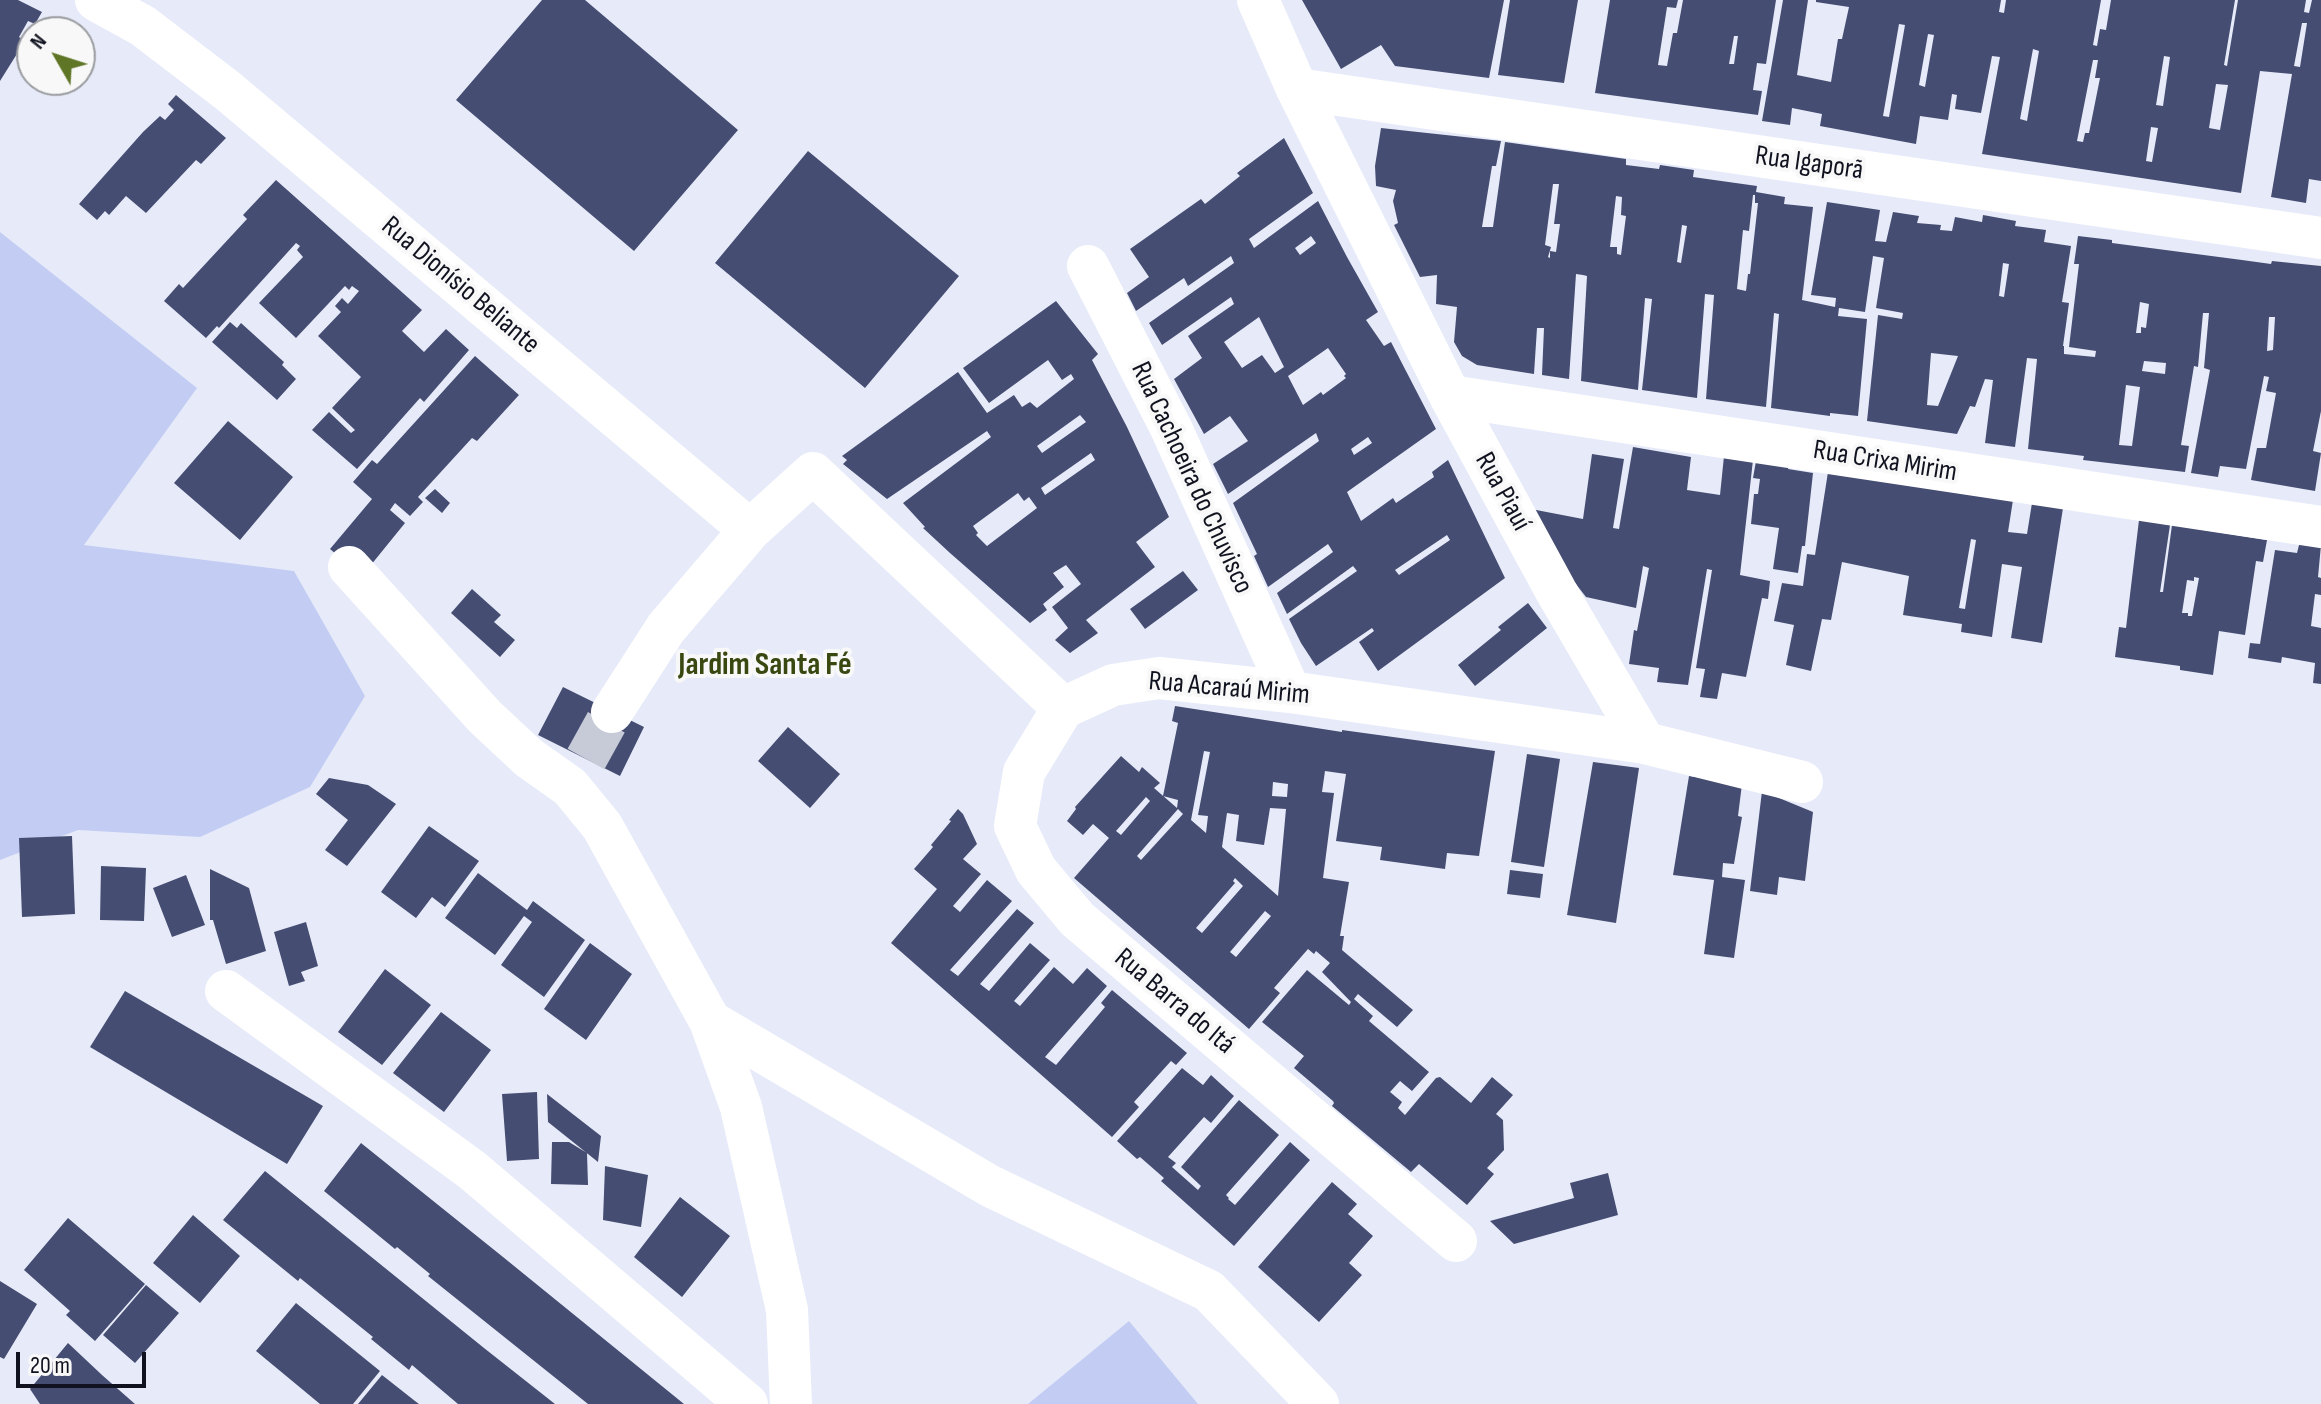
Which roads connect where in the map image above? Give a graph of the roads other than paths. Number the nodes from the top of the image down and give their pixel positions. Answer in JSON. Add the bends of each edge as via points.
{"nodes":[{"id":1,"x":96,"y":0,"type":"edge"},
{"id":2,"x":1258,"y":0,"type":"edge"},
{"id":3,"x":1297,"y":89,"type":"junction"},
{"id":4,"x":2321,"y":238,"type":"edge"},
{"id":5,"x":1088,"y":266,"type":"dead end"},
{"id":6,"x":1450,"y":396,"type":"junction"},
{"id":7,"x":2321,"y":527,"type":"edge"},
{"id":8,"x":750,"y":530,"type":"junction"},
{"id":9,"x":349,"y":567,"type":"dead end"},
{"id":10,"x":1290,"y":692,"type":"junction"},
{"id":11,"x":1063,"y":708,"type":"junction"},
{"id":12,"x":612,"y":712,"type":"tunnel mouth"},
{"id":13,"x":1645,"y":743,"type":"junction"},
{"id":14,"x":1802,"y":782,"type":"dead end"},
{"id":15,"x":226,"y":991,"type":"dead end"},
{"id":16,"x":710,"y":1021,"type":"junction"},
{"id":17,"x":1456,"y":1241,"type":"dead end"},
{"id":18,"x":747,"y":1404,"type":"edge"},
{"id":19,"x":791,"y":1404,"type":"edge"},
{"id":20,"x":1318,"y":1404,"type":"edge"}],
"edges":[{"from":1,"to":8,"type":"street","name":"Rua Dionísio Beliante","via":[[143,26],[228,91]]},
{"from":2,"to":3,"type":"street","name":"Rua Piauí"},
{"from":3,"to":4,"type":"street","name":"Rua Igaporã"},
{"from":3,"to":6,"type":"street","name":"Rua Piauí"},
{"from":5,"to":10,"type":"street","name":"Rua Cachoeira do Chuvisco","via":[[1171,428]]},
{"from":6,"to":7,"type":"street","name":"Rua Crixa Mirim"},
{"from":6,"to":13,"type":"street","name":"Rua Piauí"},
{"from":8,"to":11,"type":"street","via":[[813,473]]},
{"from":8,"to":12,"type":"street","via":[[666,628]]},
{"from":9,"to":16,"type":"street","via":[[529,758],[578,773]]},
{"from":10,"to":11,"type":"street","name":"Rua Acaraú Mirim","via":[[1159,678],[1113,685]]},
{"from":10,"to":13,"type":"street","name":"Rua Acaraú Mirim"},
{"from":11,"to":17,"type":"street","name":"Rua Barra do Itá","via":[[1024,772],[1015,826],[1036,870],[1077,919]]},
{"from":13,"to":14,"type":"street"},
{"from":15,"to":18,"type":"street","via":[[472,1170]]},
{"from":16,"to":19,"type":"street","via":[[741,1107],[787,1310]]},
{"from":16,"to":20,"type":"street","via":[[990,1186],[1209,1291]]}]}
